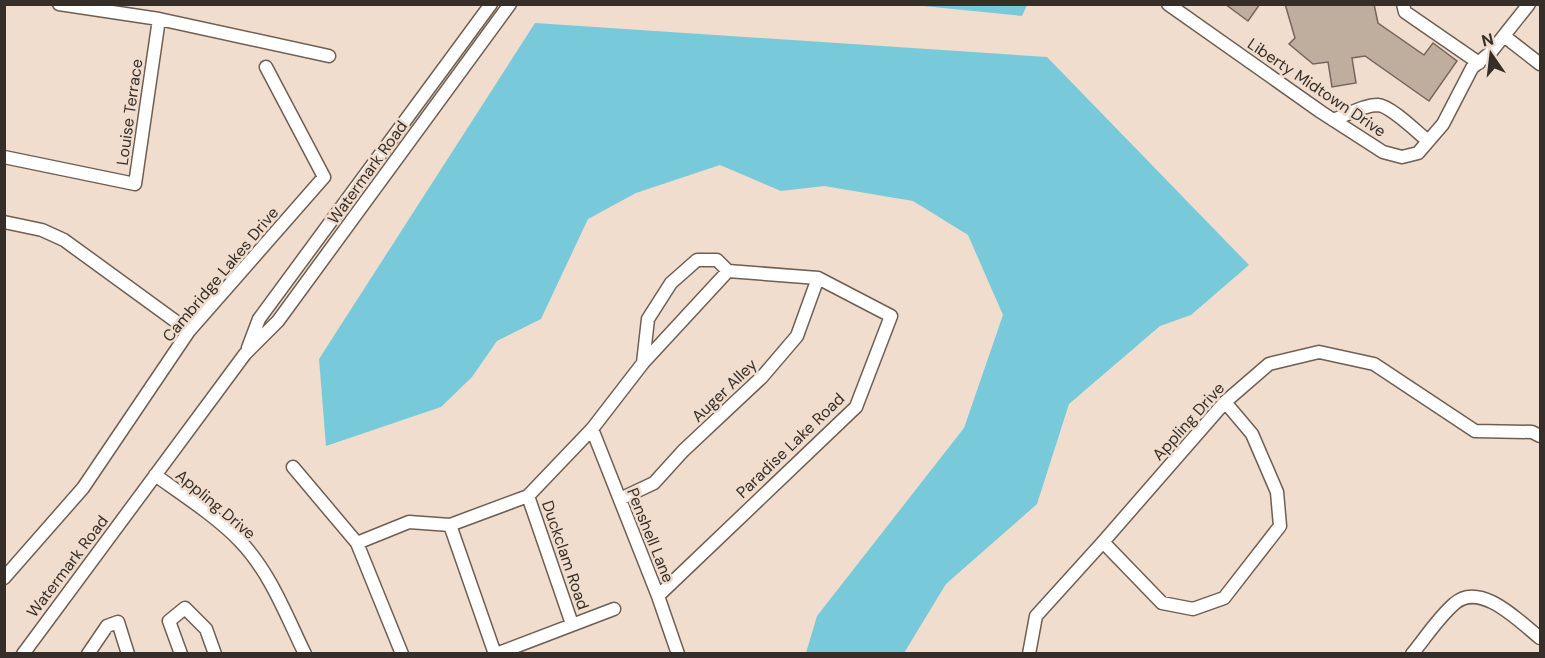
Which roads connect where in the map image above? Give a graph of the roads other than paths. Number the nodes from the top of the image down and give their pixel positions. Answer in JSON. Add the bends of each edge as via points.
{"nodes":[{"id":1,"x":59,"y":4,"type":"edge"},
{"id":2,"x":490,"y":4,"type":"edge"},
{"id":3,"x":510,"y":4,"type":"edge"},
{"id":4,"x":1168,"y":4,"type":"edge"},
{"id":5,"x":1403,"y":4,"type":"edge"},
{"id":6,"x":1528,"y":5,"type":"edge"},
{"id":7,"x":159,"y":19,"type":"junction"},
{"id":8,"x":1504,"y":36,"type":"junction"},
{"id":9,"x":329,"y":57,"type":"dead end"},
{"id":10,"x":1479,"y":63,"type":"junction"},
{"id":11,"x":1540,"y":64,"type":"edge"},
{"id":12,"x":266,"y":68,"type":"dead end"},
{"id":13,"x":1334,"y":120,"type":"junction"},
{"id":14,"x":1428,"y":141,"type":"junction"},
{"id":15,"x":4,"y":157,"type":"edge"},
{"id":16,"x":4,"y":222,"type":"edge"},
{"id":17,"x":728,"y":271,"type":"junction"},
{"id":18,"x":818,"y":278,"type":"junction"},
{"id":19,"x":189,"y":331,"type":"junction"},
{"id":20,"x":245,"y":354,"type":"junction"},
{"id":21,"x":643,"y":363,"type":"junction"},
{"id":22,"x":1225,"y":402,"type":"junction"},
{"id":23,"x":592,"y":429,"type":"junction"},
{"id":24,"x":1540,"y":436,"type":"edge"},
{"id":25,"x":293,"y":467,"type":"dead end"},
{"id":26,"x":156,"y":475,"type":"junction"},
{"id":27,"x":528,"y":496,"type":"junction"},
{"id":28,"x":620,"y":500,"type":"junction"},
{"id":29,"x":450,"y":525,"type":"junction"},
{"id":30,"x":1103,"y":542,"type":"junction"},
{"id":31,"x":357,"y":543,"type":"junction"},
{"id":32,"x":4,"y":578,"type":"edge"},
{"id":33,"x":658,"y":596,"type":"junction"},
{"id":34,"x":614,"y":609,"type":"dead end"},
{"id":35,"x":572,"y":624,"type":"junction"},
{"id":36,"x":1540,"y":638,"type":"edge"},
{"id":37,"x":23,"y":654,"type":"edge"},
{"id":38,"x":88,"y":654,"type":"edge"},
{"id":39,"x":128,"y":654,"type":"edge"},
{"id":40,"x":181,"y":654,"type":"edge"},
{"id":41,"x":215,"y":654,"type":"edge"},
{"id":42,"x":304,"y":654,"type":"edge"},
{"id":43,"x":402,"y":654,"type":"edge"},
{"id":44,"x":495,"y":654,"type":"edge"},
{"id":45,"x":678,"y":654,"type":"edge"},
{"id":46,"x":1029,"y":654,"type":"edge"},
{"id":47,"x":1412,"y":654,"type":"edge"}],
"edges":[{"from":1,"to":7,"type":"street"},
{"from":2,"to":20,"type":"street","name":"Watermark Road","via":[[259,320]]},
{"from":3,"to":20,"type":"street","name":"Watermark Road","via":[[278,321]]},
{"from":4,"to":13,"type":"street","name":"Liberty Midtown Drive"},
{"from":5,"to":10,"type":"street","via":[[1405,12]]},
{"from":6,"to":8,"type":"street","name":"Liberty Midtown Drive"},
{"from":7,"to":9,"type":"street"},
{"from":7,"to":15,"type":"street","name":"Louise Terrace","via":[[135,184]]},
{"from":8,"to":10,"type":"street","name":"Liberty Midtown Drive"},
{"from":8,"to":11,"type":"street"},
{"from":10,"to":14,"type":"street","name":"Liberty Midtown Drive","via":[[1472,68],[1443,124]]},
{"from":12,"to":19,"type":"street","name":"Cambridge Lakes Drive","via":[[324,177]]},
{"from":13,"to":14,"type":"street","via":[[1379,105]]},
{"from":13,"to":14,"type":"street","name":"Liberty Midtown Drive","via":[[1383,152],[1402,157],[1419,153]]},
{"from":16,"to":19,"type":"street","via":[[42,230],[64,240]]},
{"from":17,"to":18,"type":"street","name":"Paradise Lake Road"},
{"from":17,"to":21,"type":"street"},
{"from":17,"to":21,"type":"street","name":"Paradise Lake Road","via":[[717,260],[697,260],[671,283],[648,319]]},
{"from":18,"to":28,"type":"street","name":"Auger Alley","via":[[797,336],[762,377],[654,483]]},
{"from":18,"to":33,"type":"street","name":"Paradise Lake Road","via":[[891,316],[856,407]]},
{"from":19,"to":32,"type":"street","name":"Cambridge Lakes Drive","via":[[83,488]]},
{"from":20,"to":26,"type":"street","name":"Watermark Road"},
{"from":21,"to":23,"type":"street"},
{"from":22,"to":24,"type":"street","name":"Appling Drive","via":[[1269,364],[1319,352],[1374,364],[1475,431],[1532,432]]},
{"from":22,"to":30,"type":"street","name":"Appling Drive"},
{"from":22,"to":30,"type":"street","via":[[1252,434],[1277,492],[1280,526],[1224,598],[1193,609],[1162,603]]},
{"from":23,"to":27,"type":"street"},
{"from":23,"to":28,"type":"street","name":"Penshell Lane"},
{"from":25,"to":31,"type":"street"},
{"from":26,"to":37,"type":"street","name":"Watermark Road"},
{"from":26,"to":42,"type":"street","name":"Appling Drive","via":[[240,541],[270,582]]},
{"from":27,"to":29,"type":"street"},
{"from":27,"to":35,"type":"street","name":"Duckclam Road"},
{"from":28,"to":33,"type":"street","name":"Penshell Lane"},
{"from":29,"to":31,"type":"street","via":[[409,522]]},
{"from":29,"to":44,"type":"street"},
{"from":30,"to":46,"type":"street","name":"Appling Drive","via":[[1036,616]]},
{"from":31,"to":43,"type":"street"},
{"from":33,"to":45,"type":"street","name":"Penshell Lane"},
{"from":34,"to":35,"type":"street"},
{"from":35,"to":44,"type":"street"},
{"from":36,"to":47,"type":"street","via":[[1498,604],[1469,596],[1455,602]]},
{"from":38,"to":39,"type":"street","via":[[107,626],[118,622]]},
{"from":40,"to":41,"type":"street","via":[[169,621],[185,608],[206,629]]}]}
